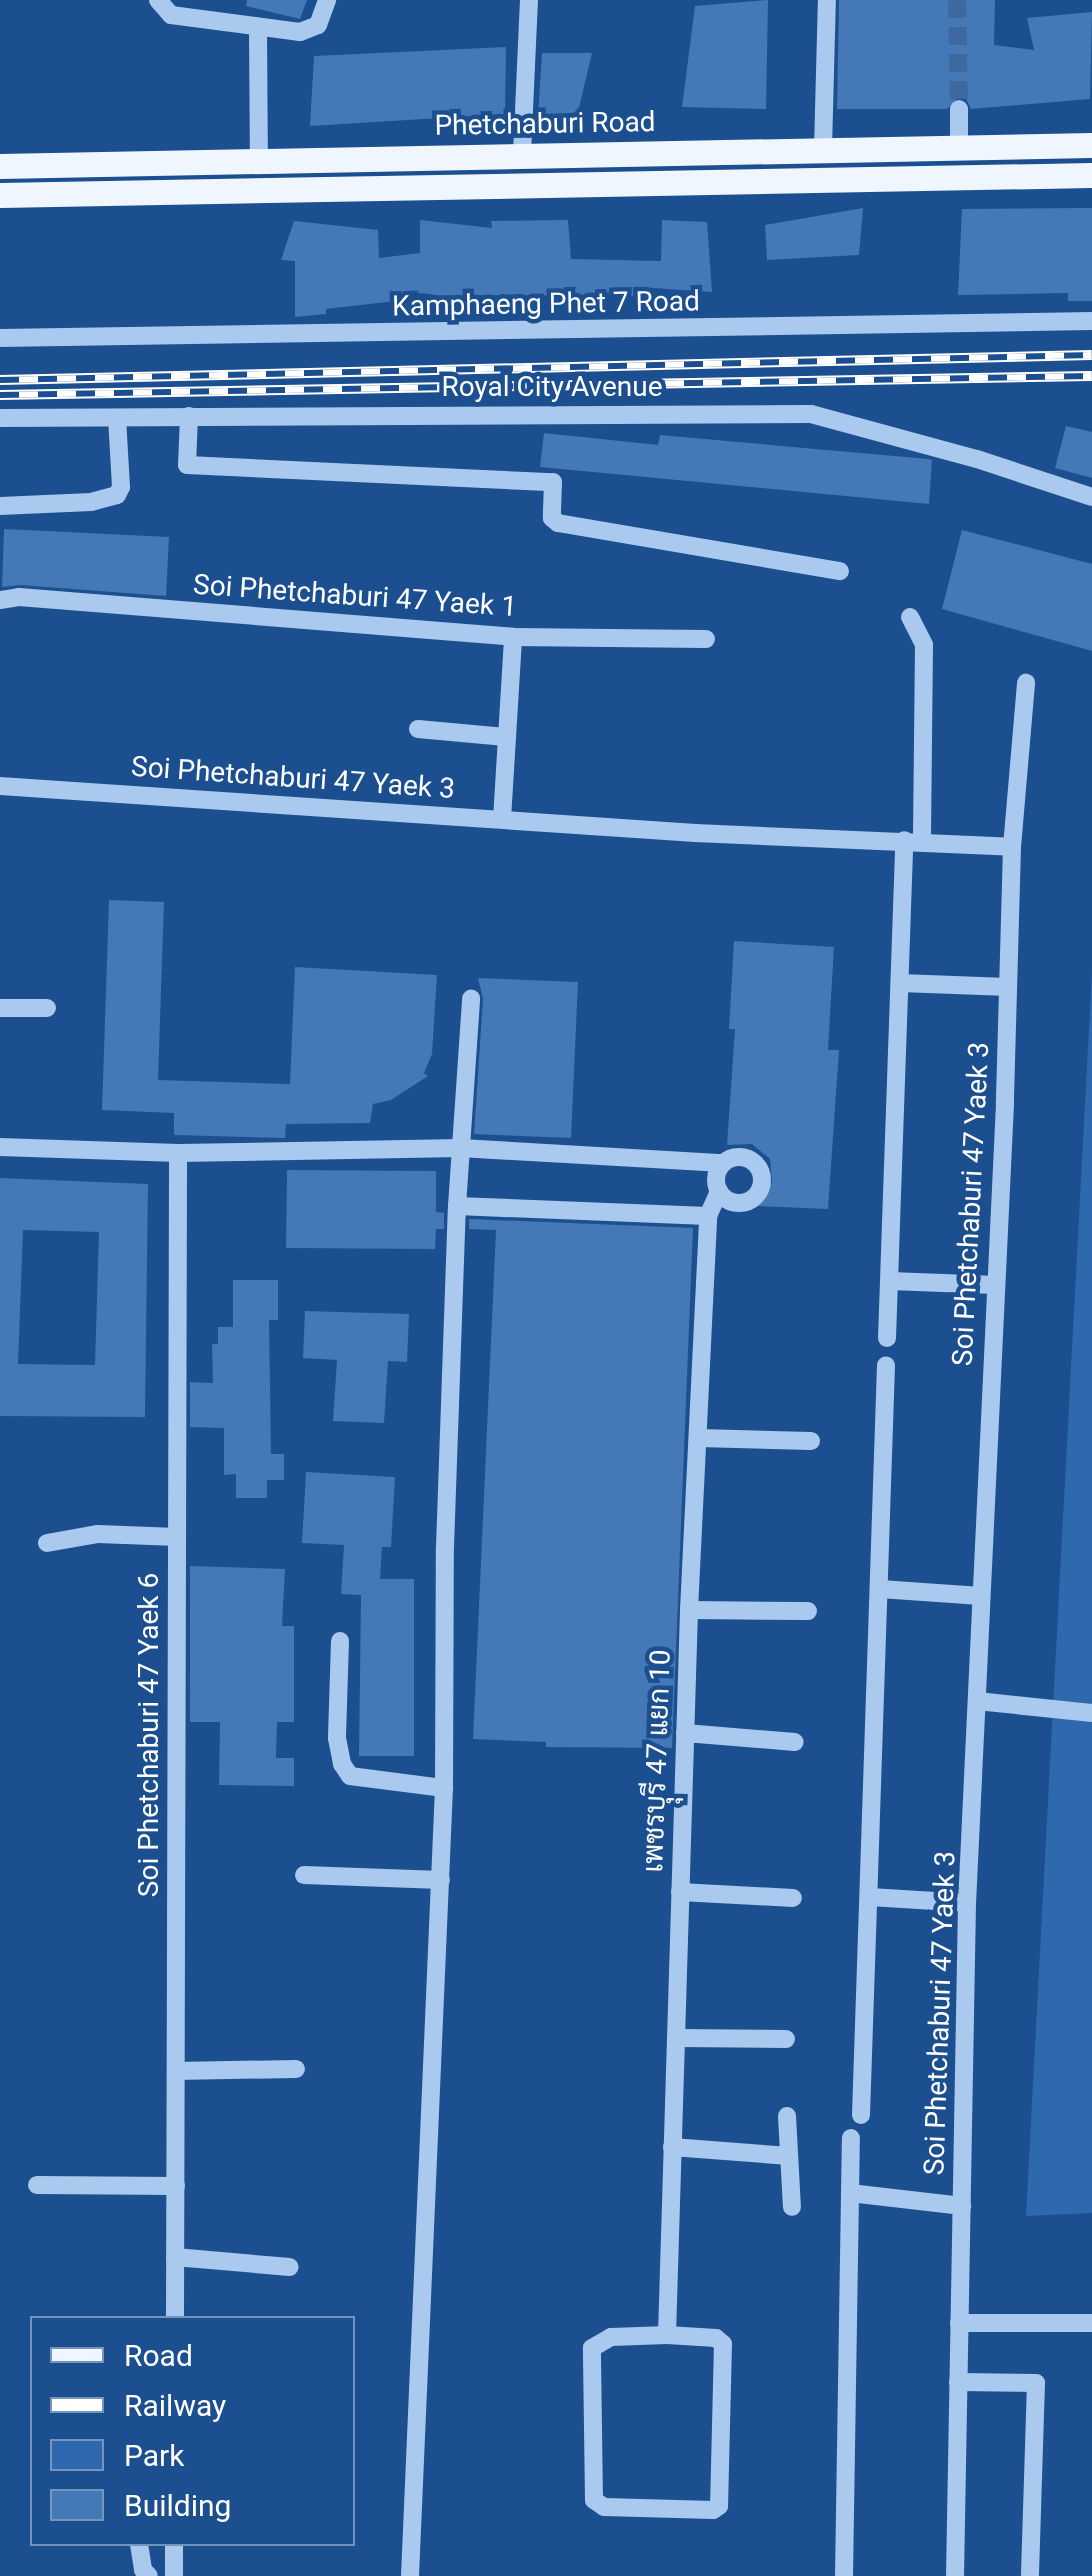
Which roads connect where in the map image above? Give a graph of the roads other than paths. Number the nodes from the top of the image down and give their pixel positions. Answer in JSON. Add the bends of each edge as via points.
{"nodes":[{"id":1,"x":158,"y":0,"type":"edge"},
{"id":2,"x":327,"y":0,"type":"edge"},
{"id":3,"x":529,"y":0,"type":"edge"},
{"id":4,"x":827,"y":0,"type":"edge"},
{"id":5,"x":258,"y":29,"type":"junction"},
{"id":6,"x":959,"y":109,"type":"tunnel mouth"},
{"id":7,"x":1092,"y":145,"type":"edge"},
{"id":8,"x":967,"y":147,"type":"junction"},
{"id":9,"x":822,"y":149,"type":"junction"},
{"id":10,"x":522,"y":154,"type":"junction"},
{"id":11,"x":259,"y":160,"type":"junction"},
{"id":12,"x":0,"y":166,"type":"edge"},
{"id":13,"x":1092,"y":175,"type":"edge"},
{"id":14,"x":973,"y":176,"type":"junction"},
{"id":15,"x":0,"y":194,"type":"edge"},
{"id":16,"x":1092,"y":321,"type":"edge"},
{"id":17,"x":0,"y":338,"type":"edge"},
{"id":18,"x":188,"y":416,"type":"junction"},
{"id":19,"x":0,"y":418,"type":"edge"},
{"id":20,"x":118,"y":418,"type":"junction"},
{"id":21,"x":1092,"y":497,"type":"edge"},
{"id":22,"x":0,"y":506,"type":"edge"},
{"id":23,"x":840,"y":571,"type":"dead end"},
{"id":24,"x":0,"y":600,"type":"edge"},
{"id":25,"x":910,"y":617,"type":"dead end"},
{"id":26,"x":513,"y":637,"type":"junction"},
{"id":27,"x":706,"y":639,"type":"dead end"},
{"id":28,"x":1026,"y":682,"type":"dead end"},
{"id":29,"x":418,"y":729,"type":"dead end"},
{"id":30,"x":506,"y":738,"type":"junction"},
{"id":31,"x":0,"y":786,"type":"edge"},
{"id":32,"x":502,"y":819,"type":"junction"},
{"id":33,"x":913,"y":841,"type":"junction"},
{"id":34,"x":1012,"y":847,"type":"junction"},
{"id":35,"x":900,"y":982,"type":"junction"},
{"id":36,"x":1008,"y":987,"type":"junction"},
{"id":37,"x":471,"y":998,"type":"dead end"},
{"id":38,"x":0,"y":1008,"type":"edge"},
{"id":39,"x":47,"y":1008,"type":"dead end"},
{"id":40,"x":0,"y":1147,"type":"edge"},
{"id":41,"x":460,"y":1148,"type":"junction"},
{"id":42,"x":178,"y":1152,"type":"junction"},
{"id":43,"x":723,"y":1163,"type":"junction"},
{"id":44,"x":719,"y":1191,"type":"junction"},
{"id":45,"x":458,"y":1206,"type":"junction"},
{"id":46,"x":708,"y":1216,"type":"junction"},
{"id":47,"x":890,"y":1281,"type":"junction"},
{"id":48,"x":996,"y":1286,"type":"junction"},
{"id":49,"x":887,"y":1338,"type":"dead end"},
{"id":50,"x":886,"y":1365,"type":"dead end"},
{"id":51,"x":699,"y":1438,"type":"junction"},
{"id":52,"x":812,"y":1441,"type":"dead end"},
{"id":53,"x":177,"y":1537,"type":"junction"},
{"id":54,"x":47,"y":1543,"type":"dead end"},
{"id":55,"x":880,"y":1590,"type":"junction"},
{"id":56,"x":981,"y":1596,"type":"junction"},
{"id":57,"x":689,"y":1610,"type":"junction"},
{"id":58,"x":808,"y":1611,"type":"dead end"},
{"id":59,"x":340,"y":1641,"type":"dead end"},
{"id":60,"x":977,"y":1701,"type":"junction"},
{"id":61,"x":1092,"y":1713,"type":"edge"},
{"id":62,"x":685,"y":1733,"type":"junction"},
{"id":63,"x":795,"y":1742,"type":"dead end"},
{"id":64,"x":444,"y":1788,"type":"junction"},
{"id":65,"x":304,"y":1875,"type":"dead end"},
{"id":66,"x":440,"y":1880,"type":"junction"},
{"id":67,"x":680,"y":1892,"type":"junction"},
{"id":68,"x":870,"y":1897,"type":"junction"},
{"id":69,"x":793,"y":1898,"type":"dead end"},
{"id":70,"x":967,"y":1903,"type":"junction"},
{"id":71,"x":676,"y":2038,"type":"junction"},
{"id":72,"x":786,"y":2039,"type":"dead end"},
{"id":73,"x":296,"y":2069,"type":"dead end"},
{"id":74,"x":176,"y":2071,"type":"junction"},
{"id":75,"x":861,"y":2114,"type":"dead end"},
{"id":76,"x":787,"y":2116,"type":"dead end"},
{"id":77,"x":850,"y":2138,"type":"dead end"},
{"id":78,"x":672,"y":2147,"type":"junction"},
{"id":79,"x":789,"y":2156,"type":"junction"},
{"id":80,"x":37,"y":2185,"type":"dead end"},
{"id":81,"x":176,"y":2186,"type":"junction"},
{"id":82,"x":850,"y":2193,"type":"junction"},
{"id":83,"x":962,"y":2206,"type":"junction"},
{"id":84,"x":792,"y":2207,"type":"dead end"},
{"id":85,"x":176,"y":2257,"type":"junction"},
{"id":86,"x":290,"y":2267,"type":"dead end"},
{"id":87,"x":175,"y":2316,"type":"edge"},
{"id":88,"x":960,"y":2323,"type":"junction"},
{"id":89,"x":1092,"y":2323,"type":"edge"},
{"id":90,"x":667,"y":2335,"type":"junction"},
{"id":91,"x":958,"y":2382,"type":"junction"},
{"id":92,"x":139,"y":2546,"type":"edge"},
{"id":93,"x":174,"y":2546,"type":"edge"},
{"id":94,"x":149,"y":2576,"type":"edge"},
{"id":95,"x":174,"y":2576,"type":"edge"},
{"id":96,"x":410,"y":2576,"type":"edge"},
{"id":97,"x":844,"y":2576,"type":"edge"},
{"id":98,"x":955,"y":2576,"type":"edge"},
{"id":99,"x":1030,"y":2576,"type":"edge"}],
"edges":[{"from":1,"to":5,"type":"street","via":[[171,15]]},
{"from":2,"to":5,"type":"street","via":[[318,26],[300,32]]},
{"from":3,"to":10,"type":"street"},
{"from":4,"to":9,"type":"street"},
{"from":5,"to":11,"type":"street"},
{"from":6,"to":8,"type":"street"},
{"from":7,"to":8,"type":"main road","name":"Phetchaburi Road"},
{"from":8,"to":9,"type":"main road","name":"Phetchaburi Road"},
{"from":8,"to":14,"type":"main road"},
{"from":9,"to":10,"type":"main road","name":"Phetchaburi Road"},
{"from":10,"to":11,"type":"main road","name":"Phetchaburi Road"},
{"from":11,"to":12,"type":"main road","name":"Phetchaburi Road"},
{"from":13,"to":14,"type":"main road"},
{"from":14,"to":15,"type":"main road"},
{"from":16,"to":17,"type":"street","name":"Kamphaeng Phet 7 Road"},
{"from":18,"to":20,"type":"street","name":"Royal City Avenue"},
{"from":18,"to":21,"type":"street","name":"Royal City Avenue","via":[[810,414]]},
{"from":18,"to":23,"type":"street","via":[[187,465],[553,482],[552,518],[558,523]]},
{"from":19,"to":20,"type":"street","name":"Royal City Avenue"},
{"from":20,"to":22,"type":"street","via":[[117,495]]},
{"from":24,"to":26,"type":"street","name":"Soi Phetchaburi 47 Yaek 1"},
{"from":25,"to":33,"type":"street","via":[[924,645]]},
{"from":26,"to":27,"type":"street","name":"Soi Phetchaburi 47 Yaek 1"},
{"from":26,"to":30,"type":"street"},
{"from":28,"to":34,"type":"street"},
{"from":29,"to":30,"type":"street"},
{"from":30,"to":32,"type":"street"},
{"from":31,"to":32,"type":"street","name":"Soi Phetchaburi 47 Yaek 3"},
{"from":32,"to":33,"type":"street","name":"Soi Phetchaburi 47 Yaek 3"},
{"from":33,"to":34,"type":"street","name":"Soi Phetchaburi 47 Yaek 3"},
{"from":33,"to":35,"type":"street"},
{"from":34,"to":36,"type":"street","name":"Soi Phetchaburi 47 Yaek 3"},
{"from":35,"to":36,"type":"street"},
{"from":35,"to":47,"type":"street"},
{"from":36,"to":48,"type":"street","name":"Soi Phetchaburi 47 Yaek 3"},
{"from":37,"to":41,"type":"street"},
{"from":38,"to":39,"type":"street"},
{"from":40,"to":42,"type":"street"},
{"from":41,"to":42,"type":"street"},
{"from":41,"to":43,"type":"street"},
{"from":41,"to":45,"type":"street"},
{"from":42,"to":53,"type":"street","name":"Soi Phetchaburi 47 Yaek 6"},
{"from":43,"to":44,"type":"street","via":[[716,1176]]},
{"from":43,"to":44,"type":"street","via":[[745,1157],[763,1180],[745,1202]]},
{"from":44,"to":46,"type":"street","name":"เพชรบุุรี 47 แยก 10"},
{"from":45,"to":46,"type":"street"},
{"from":45,"to":64,"type":"street"},
{"from":46,"to":51,"type":"street","name":"เพชรบุุรี 47 แยก 10"},
{"from":47,"to":48,"type":"street"},
{"from":47,"to":49,"type":"street"},
{"from":48,"to":56,"type":"street","name":"Soi Phetchaburi 47 Yaek 3"},
{"from":50,"to":55,"type":"street"},
{"from":51,"to":52,"type":"street"},
{"from":51,"to":57,"type":"street","name":"เพชรบุุรี 47 แยก 10"},
{"from":53,"to":54,"type":"street","via":[[98,1534]]},
{"from":53,"to":74,"type":"street","name":"Soi Phetchaburi 47 Yaek 6"},
{"from":55,"to":56,"type":"street"},
{"from":55,"to":68,"type":"street"},
{"from":56,"to":60,"type":"street","name":"Soi Phetchaburi 47 Yaek 3"},
{"from":57,"to":58,"type":"street"},
{"from":57,"to":62,"type":"street","name":"เพชรบุุรี 47 แยก 10"},
{"from":59,"to":64,"type":"street","via":[[337,1738],[350,1776]]},
{"from":60,"to":61,"type":"street"},
{"from":60,"to":70,"type":"street","name":"Soi Phetchaburi 47 Yaek 3"},
{"from":62,"to":63,"type":"street"},
{"from":62,"to":67,"type":"street","name":"เพชรบุุรี 47 แยก 10"},
{"from":64,"to":66,"type":"street"},
{"from":65,"to":66,"type":"street"},
{"from":66,"to":96,"type":"street"},
{"from":67,"to":69,"type":"street"},
{"from":67,"to":71,"type":"street","name":"เพชรบุุรี 47 แยก 10"},
{"from":68,"to":70,"type":"street"},
{"from":68,"to":75,"type":"street"},
{"from":70,"to":83,"type":"street","name":"Soi Phetchaburi 47 Yaek 3"},
{"from":71,"to":72,"type":"street"},
{"from":71,"to":78,"type":"street","name":"เพชรบุุรี 47 แยก 10"},
{"from":73,"to":74,"type":"street"},
{"from":74,"to":81,"type":"street","name":"Soi Phetchaburi 47 Yaek 6"},
{"from":76,"to":79,"type":"street"},
{"from":77,"to":82,"type":"street"},
{"from":78,"to":79,"type":"street"},
{"from":78,"to":90,"type":"street","name":"เพชรบุุรี 47 แยก 10"},
{"from":79,"to":84,"type":"street"},
{"from":80,"to":81,"type":"street"},
{"from":81,"to":85,"type":"street","name":"Soi Phetchaburi 47 Yaek 6"},
{"from":82,"to":83,"type":"street"},
{"from":82,"to":97,"type":"street"},
{"from":83,"to":88,"type":"street","name":"Soi Phetchaburi 47 Yaek 3"},
{"from":85,"to":86,"type":"street"},
{"from":85,"to":87,"type":"street","name":"Soi Phetchaburi 47 Yaek 6"},
{"from":88,"to":89,"type":"street"},
{"from":88,"to":91,"type":"street","name":"Soi Phetchaburi 47 Yaek 3"},
{"from":90,"to":90,"type":"street","via":[[723,2344],[719,2506],[604,2507],[594,2500],[592,2348],[611,2337]]},
{"from":91,"to":98,"type":"street","name":"Soi Phetchaburi 47 Yaek 3"},
{"from":91,"to":99,"type":"street","via":[[1036,2383]]},
{"from":92,"to":94,"type":"street"},
{"from":93,"to":95,"type":"street"}]}
